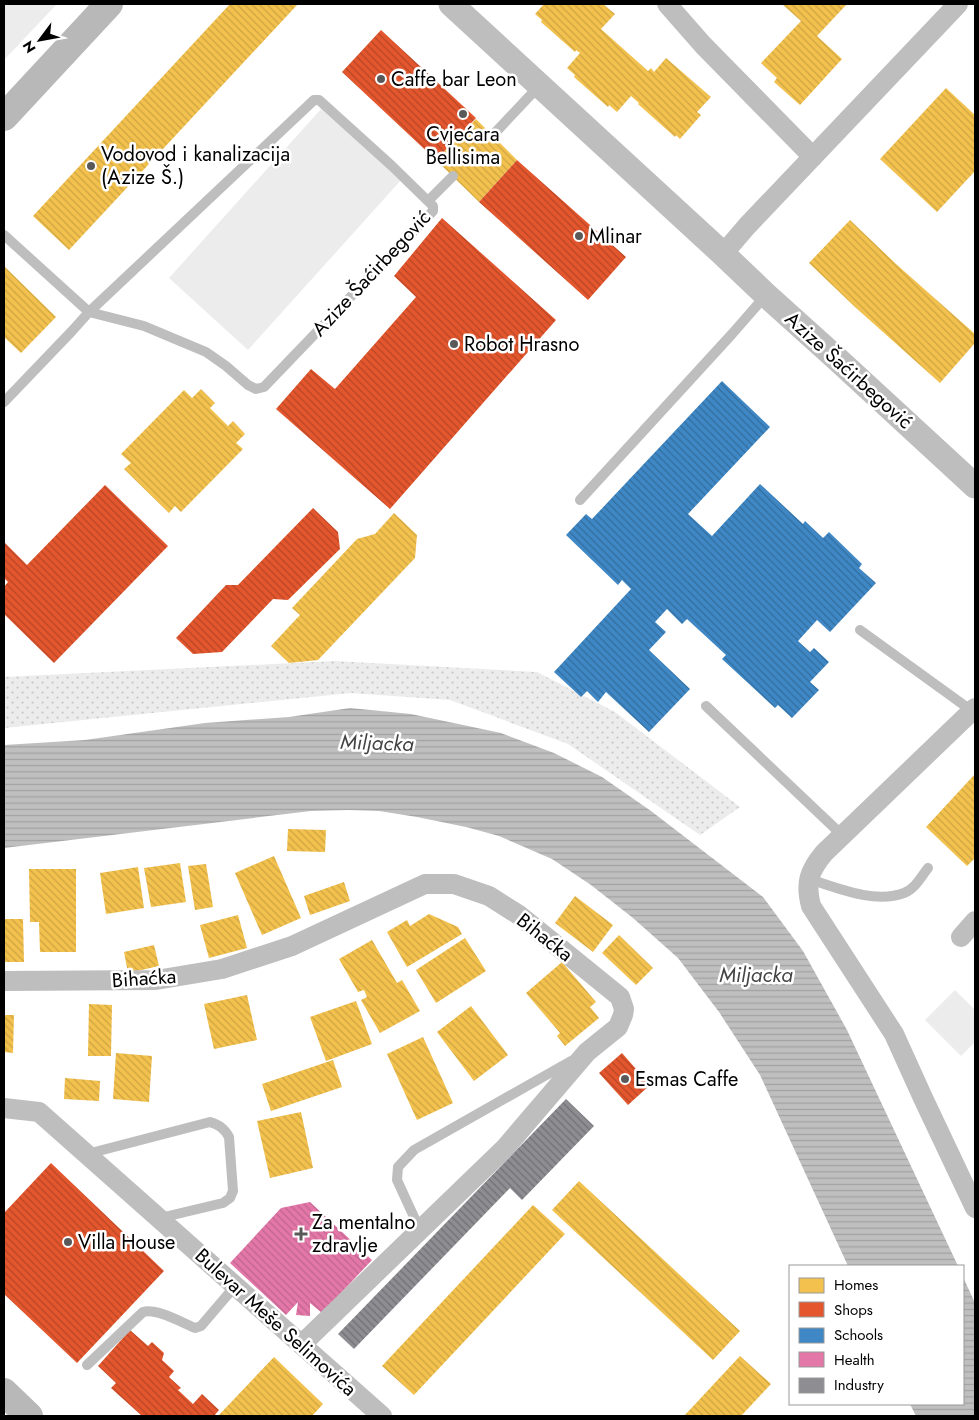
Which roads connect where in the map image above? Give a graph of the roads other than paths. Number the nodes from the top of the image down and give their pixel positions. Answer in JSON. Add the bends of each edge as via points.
{"nodes":[{"id":1,"x":109,"y":4,"type":"edge"},
{"id":2,"x":451,"y":4,"type":"edge"},
{"id":3,"x":958,"y":4,"type":"edge"},
{"id":4,"x":672,"y":5,"type":"edge"},
{"id":5,"x":540,"y":85,"type":"junction"},
{"id":6,"x":4,"y":115,"type":"edge"},
{"id":7,"x":493,"y":135,"type":"dead end"},
{"id":8,"x":813,"y":157,"type":"junction"},
{"id":9,"x":453,"y":176,"type":"dead end"},
{"id":10,"x":428,"y":201,"type":"junction"},
{"id":11,"x":4,"y":235,"type":"edge"},
{"id":12,"x":723,"y":254,"type":"junction"},
{"id":13,"x":766,"y":295,"type":"junction"},
{"id":14,"x":89,"y":312,"type":"junction"},
{"id":15,"x":4,"y":402,"type":"edge"},
{"id":16,"x":975,"y":486,"type":"edge"},
{"id":17,"x":580,"y":500,"type":"dead end"},
{"id":18,"x":860,"y":630,"type":"dead end"},
{"id":19,"x":706,"y":706,"type":"dead end"},
{"id":20,"x":974,"y":710,"type":"edge"},
{"id":21,"x":842,"y":835,"type":"junction"},
{"id":22,"x":928,"y":868,"type":"dead end"},
{"id":23,"x":809,"y":879,"type":"junction"},
{"id":24,"x":975,"y":922,"type":"edge"},
{"id":25,"x":961,"y":937,"type":"dead end"},
{"id":26,"x":4,"y":981,"type":"edge"},
{"id":27,"x":587,"y":1052,"type":"junction"},
{"id":28,"x":4,"y":1108,"type":"edge"},
{"id":29,"x":87,"y":1154,"type":"junction"},
{"id":30,"x":975,"y":1208,"type":"edge"},
{"id":31,"x":160,"y":1218,"type":"junction"},
{"id":32,"x":420,"y":1230,"type":"junction"},
{"id":33,"x":236,"y":1285,"type":"junction"},
{"id":34,"x":302,"y":1344,"type":"junction"},
{"id":35,"x":87,"y":1365,"type":"dead end"},
{"id":36,"x":4,"y":1392,"type":"edge"},
{"id":37,"x":29,"y":1416,"type":"edge"},
{"id":38,"x":382,"y":1416,"type":"edge"}],
"edges":[{"from":1,"to":6,"type":"main road"},
{"from":2,"to":5,"type":"street","name":"Azize Šaćirbegović"},
{"from":3,"to":8,"type":"street"},
{"from":4,"to":8,"type":"street","via":[[703,45]]},
{"from":5,"to":7,"type":"lane"},
{"from":5,"to":12,"type":"street","name":"Azize Šaćirbegović"},
{"from":8,"to":12,"type":"street"},
{"from":9,"to":10,"type":"lane"},
{"from":10,"to":14,"type":"lane","name":"Azize Šaćirbegović","via":[[433,211],[264,387],[256,389],[248,385],[206,352],[144,326]]},
{"from":10,"to":14,"type":"lane","name":"Azize Šaćirbegović","via":[[319,100],[314,100]]},
{"from":11,"to":14,"type":"lane","name":"Azize Šaćirbegović"},
{"from":12,"to":13,"type":"street","name":"Azize Šaćirbegović"},
{"from":13,"to":16,"type":"street","name":"Azize Šaćirbegović"},
{"from":13,"to":17,"type":"lane"},
{"from":14,"to":15,"type":"lane","name":"Azize Šaćirbegović"},
{"from":18,"to":20,"type":"lane"},
{"from":19,"to":21,"type":"lane"},
{"from":20,"to":21,"type":"street"},
{"from":21,"to":23,"type":"street","via":[[814,865]]},
{"from":22,"to":23,"type":"lane","via":[[916,885],[905,893],[887,896],[868,896]]},
{"from":23,"to":30,"type":"street","via":[[807,892],[811,906],[894,1034]]},
{"from":24,"to":25,"type":"street"},
{"from":26,"to":27,"type":"street","name":"Bihaćka","via":[[156,980],[222,969],[292,946],[425,884],[454,884],[489,896],[519,916],[620,997],[624,1008],[618,1027]]},
{"from":27,"to":32,"type":"street","name":"Bihaćka","via":[[504,1148]]},
{"from":27,"to":32,"type":"lane","via":[[408,1156],[398,1167],[397,1180]]},
{"from":28,"to":29,"type":"street","name":"Bulevar Meše Selimovića","via":[[39,1112]]},
{"from":29,"to":31,"type":"street","name":"Bulevar Meše Selimovića"},
{"from":29,"to":31,"type":"lane","via":[[210,1122],[225,1130],[229,1137],[233,1191],[230,1198],[223,1203]]},
{"from":31,"to":33,"type":"street","name":"Bulevar Meše Selimovića"},
{"from":32,"to":34,"type":"street","name":"Bihaćka"},
{"from":33,"to":34,"type":"street","name":"Bulevar Meše Selimovića"},
{"from":33,"to":35,"type":"lane","via":[[195,1328],[156,1312],[143,1312]]},
{"from":34,"to":38,"type":"street","name":"Bulevar Meše Selimovića"},
{"from":36,"to":37,"type":"main road"}]}
